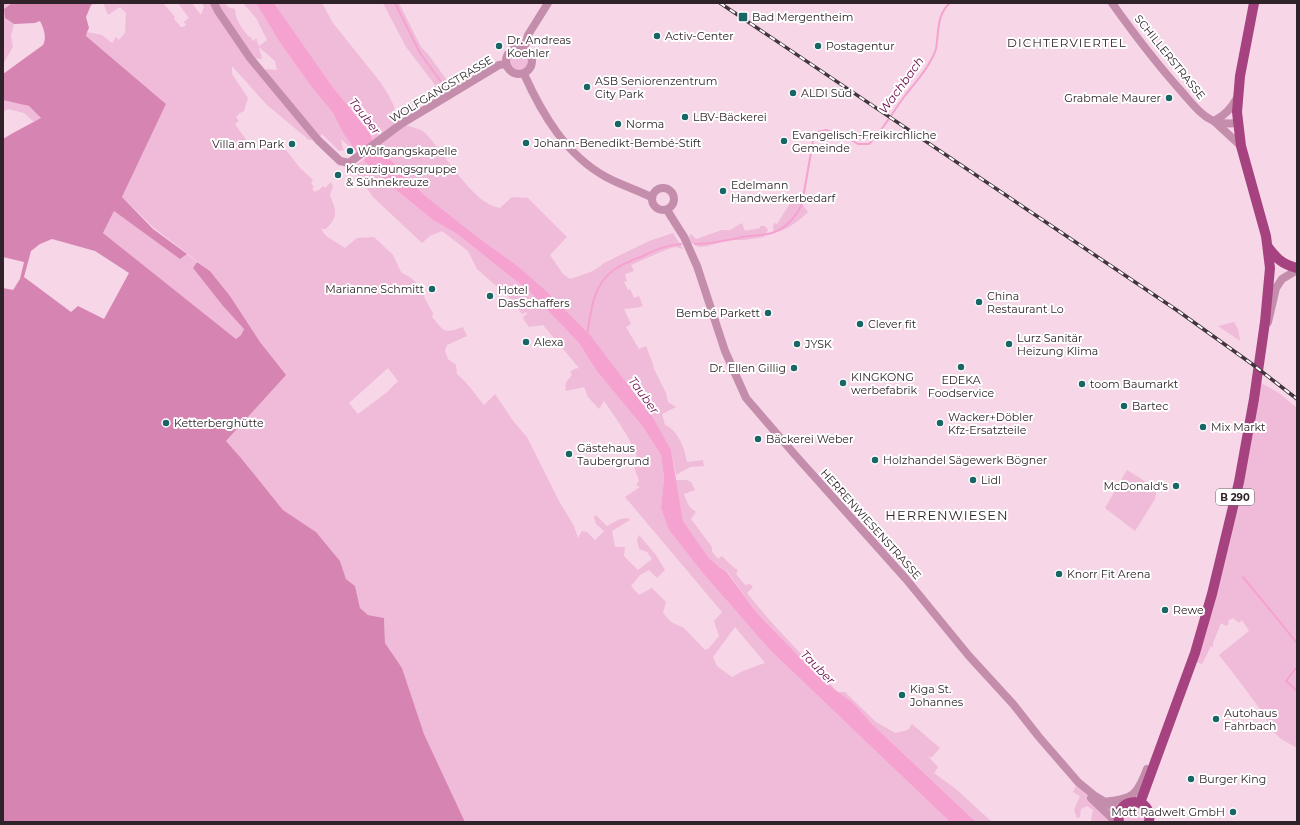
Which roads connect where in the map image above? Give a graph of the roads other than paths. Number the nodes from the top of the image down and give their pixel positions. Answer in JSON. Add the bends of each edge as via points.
{"nodes":[{"id":1,"x":214,"y":3,"type":"edge"},
{"id":2,"x":548,"y":3,"type":"edge"},
{"id":3,"x":1112,"y":3,"type":"edge"},
{"id":4,"x":1254,"y":3,"type":"edge"},
{"id":5,"x":524,"y":49,"type":"junction"},
{"id":6,"x":506,"y":64,"type":"junction"},
{"id":7,"x":524,"y":74,"type":"junction"},
{"id":8,"x":1239,"y":96,"type":"junction"},
{"id":9,"x":1214,"y":121,"type":"junction"},
{"id":10,"x":1238,"y":123,"type":"junction"},
{"id":11,"x":1242,"y":146,"type":"junction"},
{"id":12,"x":651,"y":197,"type":"junction"},
{"id":13,"x":667,"y":210,"type":"junction"},
{"id":14,"x":1268,"y":247,"type":"junction"},
{"id":15,"x":1270,"y":268,"type":"junction"},
{"id":16,"x":1297,"y":269,"type":"edge"},
{"id":17,"x":1262,"y":342,"type":"junction"},
{"id":18,"x":1161,"y":745,"type":"junction"},
{"id":19,"x":1078,"y":782,"type":"junction"},
{"id":20,"x":1104,"y":802,"type":"junction"},
{"id":21,"x":1140,"y":803,"type":"junction"},
{"id":22,"x":1120,"y":811,"type":"junction"},
{"id":23,"x":1113,"y":822,"type":"edge"},
{"id":24,"x":1119,"y":822,"type":"edge"},
{"id":25,"x":1149,"y":822,"type":"edge"}],
"edges":[{"from":1,"to":6,"type":"street","name":"WOLFGANGSTRASSE","via":[[250,58],[318,140],[340,161],[351,162],[401,124],[499,65]]},
{"from":2,"to":5,"type":"street","via":[[528,35]]},
{"from":3,"to":9,"type":"street","name":"SCHILLERSTRASSE","via":[[1172,81],[1194,106]]},
{"from":4,"to":8,"type":"main road","number":"B 290","via":[[1240,76]]},
{"from":5,"to":6,"type":"street","name":"WOLFGANGSTRASSE","via":[[519,48],[510,52]]},
{"from":5,"to":7,"type":"street","via":[[530,55],[532,64]]},
{"from":6,"to":7,"type":"street","name":"WOLFGANGSTRASSE","via":[[513,73]]},
{"from":7,"to":12,"type":"street","name":"HERRENWIESENSTRASSE","via":[[536,101],[552,127],[572,151],[607,177]]},
{"from":8,"to":9,"type":"street","via":[[1232,108]]},
{"from":8,"to":10,"type":"main road","number":"B 290"},
{"from":9,"to":10,"type":"street","name":"SCHILLERSTRASSE"},
{"from":9,"to":11,"type":"street","name":"SCHILLERSTRASSE"},
{"from":10,"to":11,"type":"main road","number":"B 290"},
{"from":11,"to":14,"type":"main road","number":"B 290"},
{"from":12,"to":13,"type":"street","name":"HERRENWIESENSTRASSE","via":[[655,207]]},
{"from":12,"to":13,"type":"street","via":[[655,190],[660,188],[672,192],[673,204]]},
{"from":13,"to":19,"type":"street","name":"HERRENWIESENSTRASSE","via":[[684,237],[697,266],[725,351],[746,398],[906,579]]},
{"from":14,"to":15,"type":"main road","number":"B 290"},
{"from":14,"to":16,"type":"main road","via":[[1279,260]]},
{"from":15,"to":16,"type":"main road"},
{"from":15,"to":17,"type":"main road","number":"B 290"},
{"from":16,"to":17,"type":"street","via":[[1282,279],[1276,288]]},
{"from":17,"to":18,"type":"main road","number":"B 290","via":[[1239,482],[1216,578],[1195,653]]},
{"from":18,"to":20,"type":"street","via":[[1154,751],[1138,790],[1125,799]]},
{"from":18,"to":21,"type":"main road","number":"B 290"},
{"from":19,"to":20,"type":"street","name":"HERRENWIESENSTRASSE"},
{"from":19,"to":23,"type":"street"},
{"from":20,"to":22,"type":"street","name":"HERRENWIESENSTRASSE"},
{"from":21,"to":22,"type":"main road","via":[[1131,802]]},
{"from":21,"to":25,"type":"main road","via":[[1149,813]]},
{"from":22,"to":24,"type":"main road"}]}
